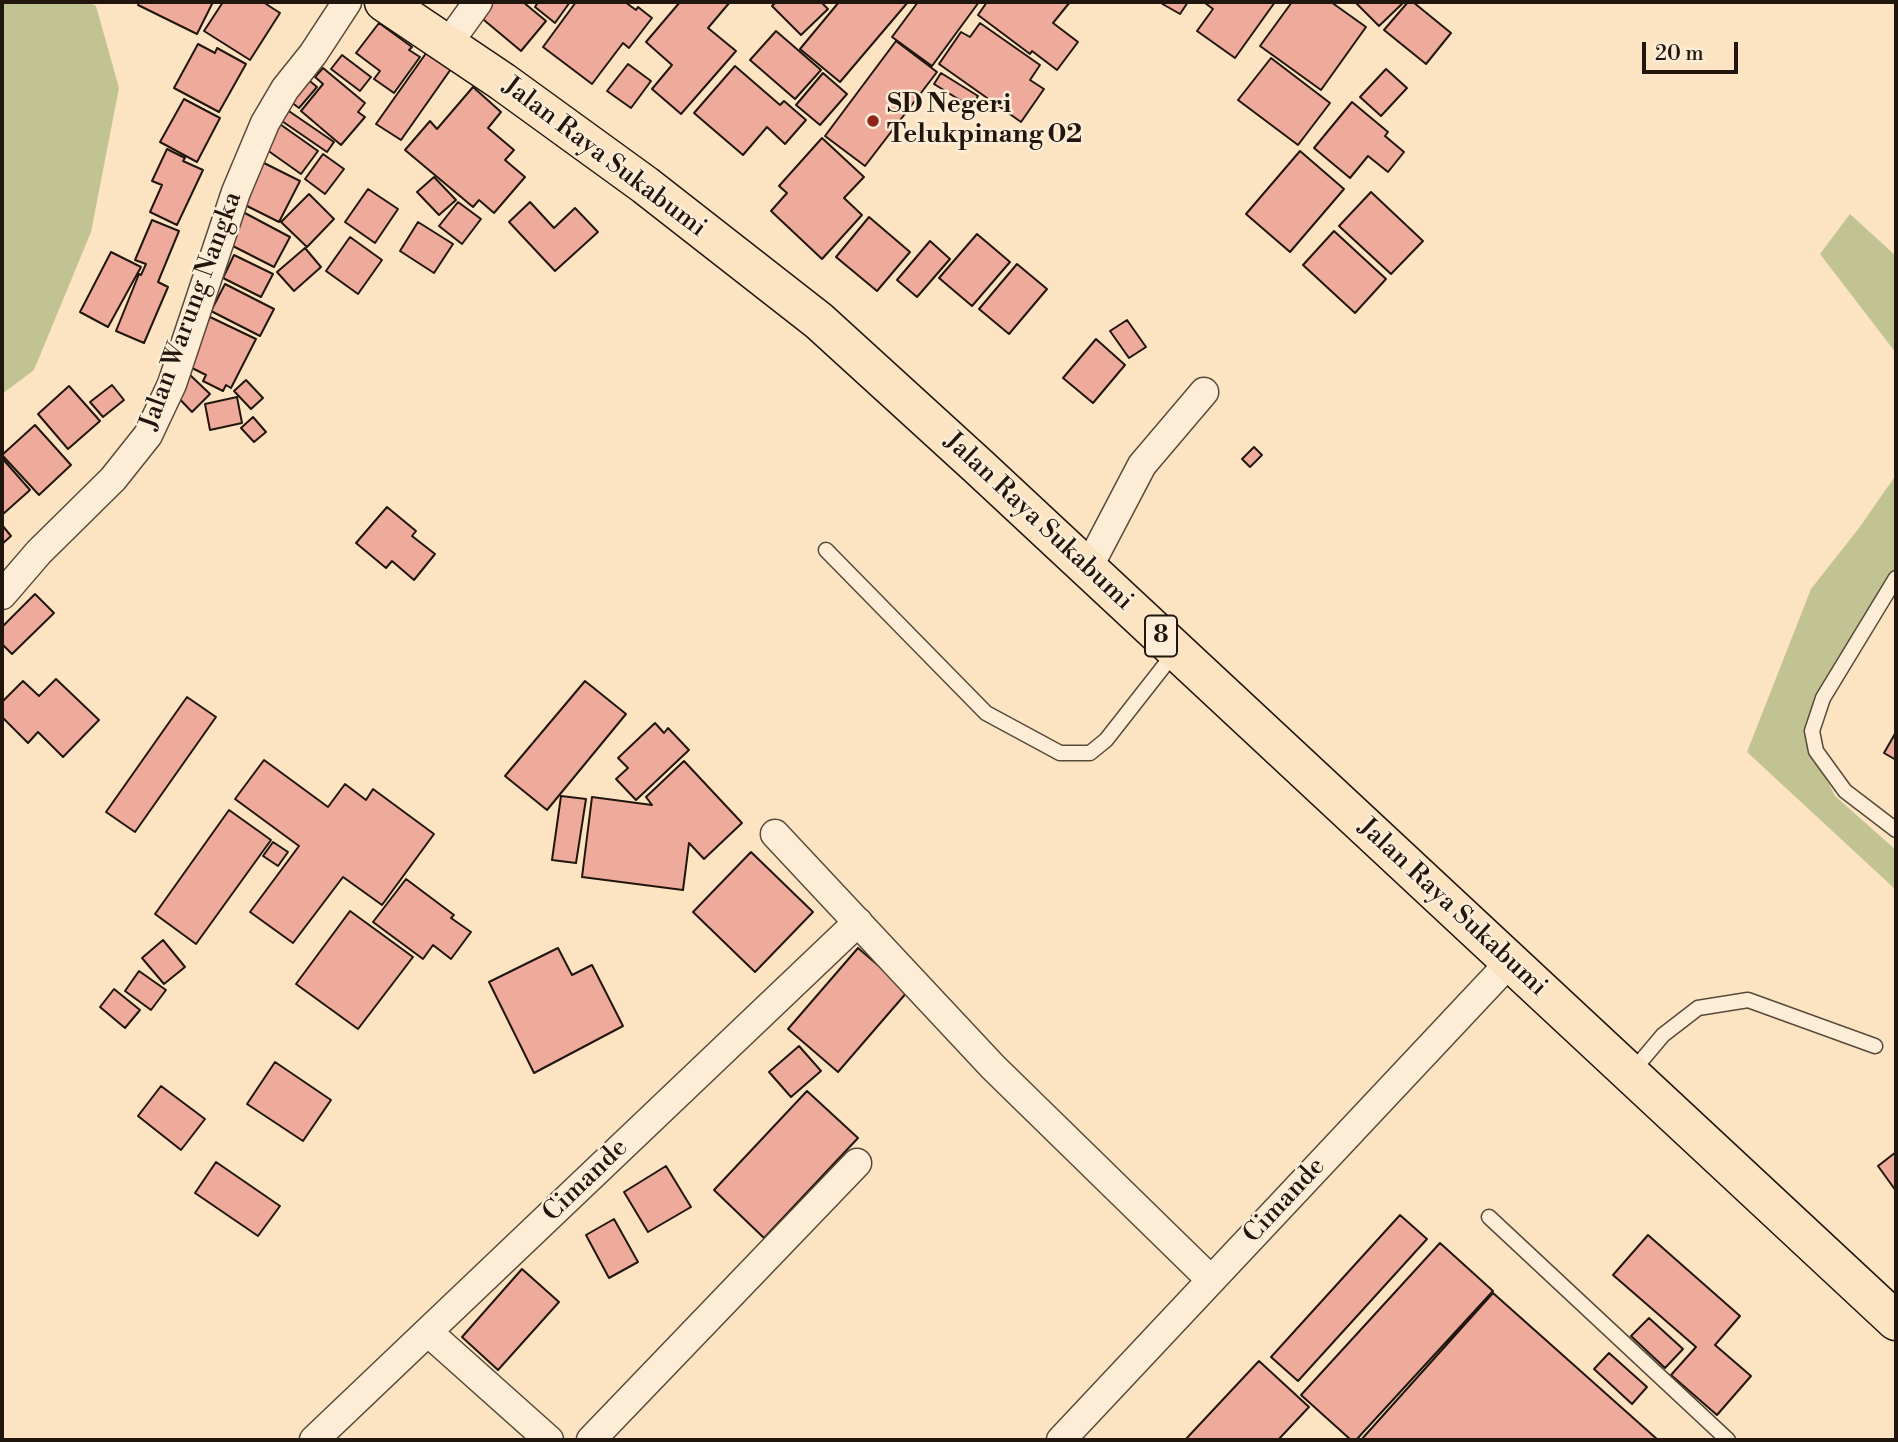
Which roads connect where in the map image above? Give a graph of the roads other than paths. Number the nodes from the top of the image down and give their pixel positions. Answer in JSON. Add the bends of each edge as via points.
{"nodes":[{"id":1,"x":347,"y":2,"type":"edge"},
{"id":2,"x":384,"y":2,"type":"edge"},
{"id":3,"x":478,"y":2,"type":"edge"},
{"id":4,"x":447,"y":45,"type":"junction"},
{"id":5,"x":1204,"y":393,"type":"dead end"},
{"id":6,"x":826,"y":550,"type":"dead end"},
{"id":7,"x":1088,"y":568,"type":"junction"},
{"id":8,"x":1896,"y":578,"type":"edge"},
{"id":9,"x":2,"y":595,"type":"edge"},
{"id":10,"x":1176,"y":650,"type":"junction"},
{"id":11,"x":1896,"y":831,"type":"edge"},
{"id":12,"x":775,"y":834,"type":"dead end"},
{"id":13,"x":858,"y":922,"type":"junction"},
{"id":14,"x":1510,"y":962,"type":"junction"},
{"id":15,"x":1875,"y":1046,"type":"dead end"},
{"id":16,"x":1630,"y":1074,"type":"junction"},
{"id":17,"x":857,"y":1163,"type":"dead end"},
{"id":18,"x":1489,"y":1217,"type":"dead end"},
{"id":19,"x":1211,"y":1280,"type":"junction"},
{"id":20,"x":1896,"y":1321,"type":"edge"},
{"id":21,"x":428,"y":1332,"type":"junction"},
{"id":22,"x":314,"y":1440,"type":"edge"},
{"id":23,"x":549,"y":1440,"type":"edge"},
{"id":24,"x":591,"y":1440,"type":"edge"},
{"id":25,"x":1061,"y":1440,"type":"edge"},
{"id":26,"x":1728,"y":1440,"type":"edge"}],
"edges":[{"from":1,"to":9,"type":"street","name":"Jalan Warung Nangka","via":[[265,123],[236,192],[172,384],[148,435],[113,480]]},
{"from":2,"to":4,"type":"highway","name":"Jalan Raya Sukabumi","number":"8"},
{"from":3,"to":4,"type":"street"},
{"from":4,"to":7,"type":"highway","name":"Jalan Raya Sukabumi","number":"8","via":[[645,185],[819,321]]},
{"from":5,"to":7,"type":"street","via":[[1142,465]]},
{"from":6,"to":10,"type":"lane","via":[[986,713],[1060,752],[1090,753],[1106,740]]},
{"from":7,"to":10,"type":"highway","name":"Jalan Raya Sukabumi","number":"8"},
{"from":8,"to":11,"type":"lane","via":[[1822,698],[1812,731],[1815,751],[1844,791]]},
{"from":10,"to":14,"type":"highway","name":"Jalan Raya Sukabumi","number":"8"},
{"from":12,"to":13,"type":"street"},
{"from":13,"to":19,"type":"street","via":[[993,1067]]},
{"from":13,"to":21,"type":"street","name":"Cimande"},
{"from":14,"to":16,"type":"highway","name":"Jalan Raya Sukabumi","number":"8"},
{"from":14,"to":19,"type":"street","name":"Cimande"},
{"from":15,"to":16,"type":"lane","via":[[1748,1000],[1698,1008],[1663,1035]]},
{"from":16,"to":20,"type":"highway","name":"Jalan Raya Sukabumi","number":"8"},
{"from":17,"to":24,"type":"street"},
{"from":18,"to":26,"type":"lane"},
{"from":19,"to":25,"type":"street","name":"Cimande"},
{"from":21,"to":22,"type":"street","name":"Cimande"},
{"from":21,"to":23,"type":"street"}]}
